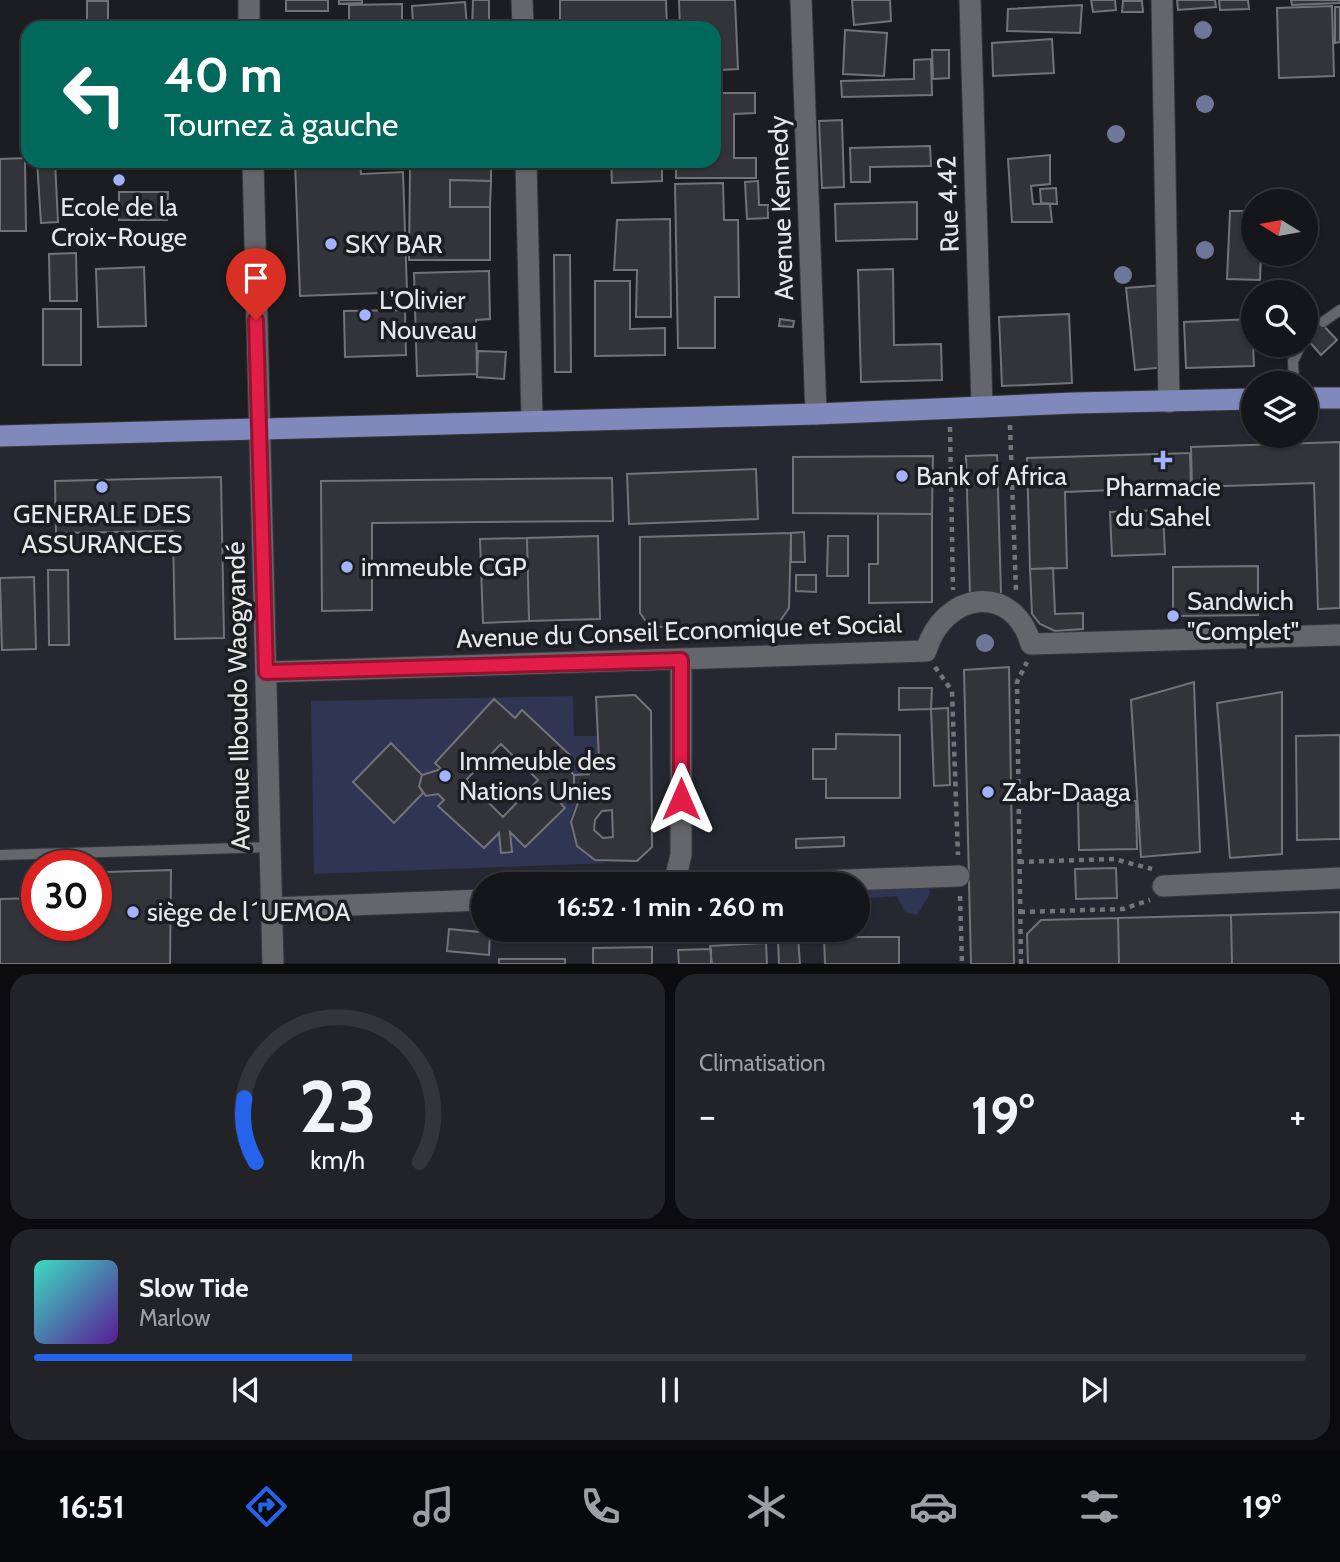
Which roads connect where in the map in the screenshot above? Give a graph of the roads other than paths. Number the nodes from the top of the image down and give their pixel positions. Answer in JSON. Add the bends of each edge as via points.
{"nodes":[{"id":1,"x":249,"y":0,"type":"edge"},
{"id":2,"x":522,"y":0,"type":"edge"},
{"id":3,"x":802,"y":0,"type":"edge"},
{"id":4,"x":970,"y":0,"type":"edge"},
{"id":5,"x":1162,"y":0,"type":"edge"},
{"id":6,"x":249,"y":21,"type":"edge"},
{"id":7,"x":523,"y":21,"type":"edge"},
{"id":8,"x":253,"y":168,"type":"edge"},
{"id":9,"x":526,"y":168,"type":"edge"},
{"id":10,"x":1340,"y":310,"type":"edge"},
{"id":11,"x":1323,"y":322,"type":"dead end"},
{"id":12,"x":1338,"y":397,"type":"edge"},
{"id":13,"x":1318,"y":398,"type":"edge"},
{"id":14,"x":1241,"y":399,"type":"edge"},
{"id":15,"x":1169,"y":402,"type":"junction"},
{"id":16,"x":982,"y":407,"type":"junction"},
{"id":17,"x":816,"y":414,"type":"junction"},
{"id":18,"x":532,"y":420,"type":"junction"},
{"id":19,"x":259,"y":427,"type":"junction"},
{"id":20,"x":0,"y":436,"type":"edge"},
{"id":21,"x":1340,"y":635,"type":"edge"},
{"id":22,"x":681,"y":660,"type":"junction"},
{"id":23,"x":266,"y":672,"type":"junction"},
{"id":24,"x":270,"y":847,"type":"junction"},
{"id":25,"x":0,"y":855,"type":"edge"},
{"id":26,"x":677,"y":872,"type":"edge"},
{"id":27,"x":959,"y":876,"type":"road end"},
{"id":28,"x":1340,"y":878,"type":"edge"},
{"id":29,"x":870,"y":879,"type":"edge"},
{"id":30,"x":1163,"y":886,"type":"road end"},
{"id":31,"x":471,"y":900,"type":"edge"},
{"id":32,"x":272,"y":908,"type":"junction"},
{"id":33,"x":273,"y":964,"type":"edge"}],
"edges":[{"from":1,"to":6,"type":"street"},
{"from":2,"to":7,"type":"street"},
{"from":3,"to":17,"type":"street","name":"Avenue Kennedy"},
{"from":4,"to":16,"type":"street","name":"Rue 4.42"},
{"from":5,"to":15,"type":"street"},
{"from":8,"to":19,"type":"street","name":"Avenue Ilboudo Waogyandé"},
{"from":9,"to":18,"type":"street"},
{"from":10,"to":11,"type":"lane"},
{"from":12,"to":13,"type":"main road"},
{"from":14,"to":15,"type":"main road"},
{"from":15,"to":16,"type":"main road"},
{"from":16,"to":17,"type":"main road"},
{"from":17,"to":18,"type":"main road"},
{"from":18,"to":19,"type":"main road"},
{"from":19,"to":20,"type":"main road"},
{"from":19,"to":23,"type":"street","name":"Avenue Ilboudo Waogyandé"},
{"from":21,"to":22,"type":"street","name":"Avenue du Conseil Economique et Social","via":[[1031,644],[1017,613],[997,603],[969,602],[953,607],[932,632],[926,650]]},
{"from":22,"to":23,"type":"street","name":"Avenue du Conseil Economique et Social"},
{"from":22,"to":26,"type":"street","via":[[681,855]]},
{"from":23,"to":24,"type":"street","name":"Avenue Ilboudo Waogyandé"},
{"from":24,"to":25,"type":"lane"},
{"from":24,"to":32,"type":"street","name":"Avenue Ilboudo Waogyandé"},
{"from":27,"to":29,"type":"street"},
{"from":28,"to":30,"type":"street"},
{"from":31,"to":32,"type":"street"},
{"from":32,"to":33,"type":"street","name":"Avenue Ilboudo Waogyandé"}]}
